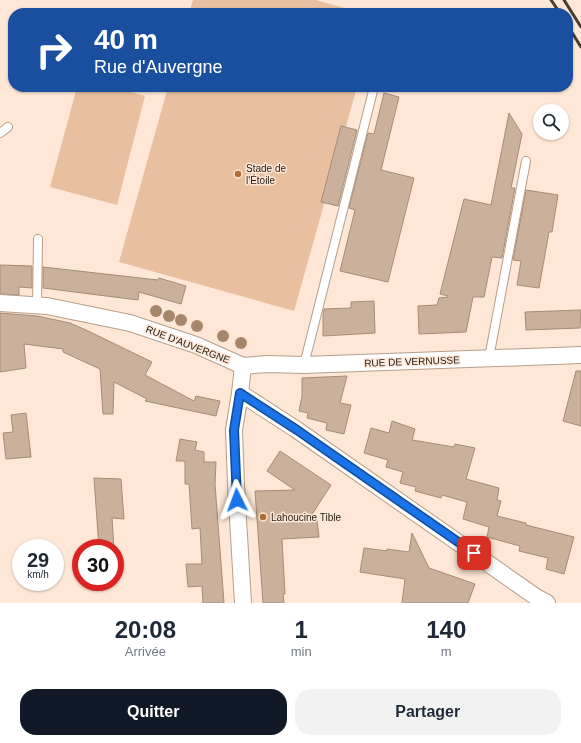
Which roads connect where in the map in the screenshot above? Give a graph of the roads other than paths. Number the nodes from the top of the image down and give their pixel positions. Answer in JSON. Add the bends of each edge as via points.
{"nodes":[{"id":1,"x":373,"y":92,"type":"edge"},
{"id":2,"x":8,"y":127,"type":"dead end"},
{"id":3,"x":0,"y":133,"type":"edge"},
{"id":4,"x":526,"y":161,"type":"dead end"},
{"id":5,"x":38,"y":239,"type":"dead end"},
{"id":6,"x":0,"y":303,"type":"edge"},
{"id":7,"x":37,"y":305,"type":"junction"},
{"id":8,"x":581,"y":355,"type":"edge"},
{"id":9,"x":489,"y":358,"type":"junction"},
{"id":10,"x":304,"y":365,"type":"junction"},
{"id":11,"x":243,"y":366,"type":"junction"},
{"id":12,"x":240,"y":393,"type":"junction"},
{"id":13,"x":243,"y":603,"type":"edge"},
{"id":14,"x":547,"y":603,"type":"edge"}],
"edges":[{"from":1,"to":10,"type":"lane"},
{"from":2,"to":3,"type":"lane"},
{"from":4,"to":9,"type":"lane"},
{"from":5,"to":7,"type":"lane"},
{"from":6,"to":7,"type":"street","name":"RUE D'AUVERGNE"},
{"from":7,"to":11,"type":"street","name":"RUE D'AUVERGNE","via":[[130,323]]},
{"from":8,"to":9,"type":"street","name":"RUE DE VERNUSSE"},
{"from":9,"to":10,"type":"street","name":"RUE DE VERNUSSE"},
{"from":10,"to":11,"type":"street","name":"RUE DE VERNUSSE"},
{"from":11,"to":12,"type":"street","name":"RUE D'AUVERGNE"},
{"from":12,"to":13,"type":"street","name":"RUE D'AUVERGNE","via":[[234,430]]},
{"from":12,"to":14,"type":"street"}]}
